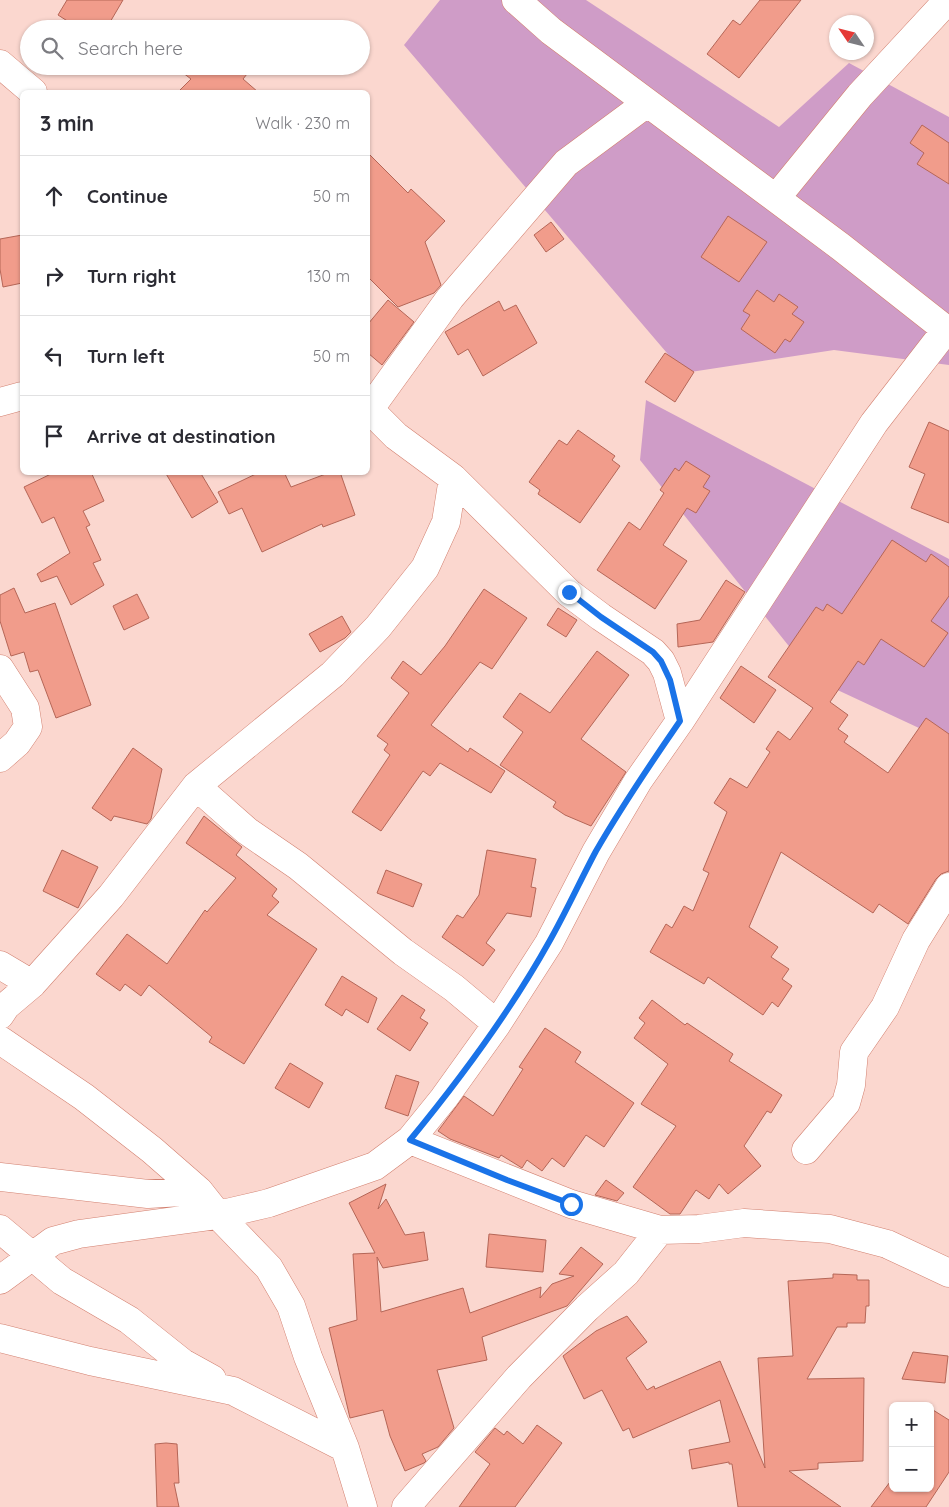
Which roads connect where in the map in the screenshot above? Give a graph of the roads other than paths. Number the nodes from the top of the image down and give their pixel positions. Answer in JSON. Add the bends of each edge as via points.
{"nodes":[{"id":1,"x":516,"y":0,"type":"edge"},
{"id":2,"x":948,"y":0,"type":"edge"},
{"id":3,"x":0,"y":64,"type":"edge"},
{"id":4,"x":32,"y":90,"type":"edge"},
{"id":5,"x":647,"y":103,"type":"junction"},
{"id":6,"x":776,"y":198,"type":"junction"},
{"id":7,"x":948,"y":331,"type":"edge"},
{"id":8,"x":20,"y":397,"type":"edge"},
{"id":9,"x":0,"y":402,"type":"edge"},
{"id":10,"x":370,"y":406,"type":"edge"},
{"id":11,"x":370,"y":411,"type":"edge"},
{"id":12,"x":452,"y":478,"type":"junction"},
{"id":13,"x":0,"y":669,"type":"edge"},
{"id":14,"x":680,"y":721,"type":"junction"},
{"id":15,"x":0,"y":758,"type":"edge"},
{"id":16,"x":196,"y":786,"type":"junction"},
{"id":17,"x":949,"y":887,"type":"edge"},
{"id":18,"x":0,"y":965,"type":"edge"},
{"id":19,"x":32,"y":984,"type":"junction"},
{"id":20,"x":0,"y":1015,"type":"edge"},
{"id":21,"x":498,"y":1024,"type":"junction"},
{"id":22,"x":0,"y":1040,"type":"edge"},
{"id":23,"x":410,"y":1140,"type":"junction"},
{"id":24,"x":806,"y":1150,"type":"dead end"},
{"id":25,"x":0,"y":1177,"type":"edge"},
{"id":26,"x":199,"y":1191,"type":"junction"},
{"id":27,"x":218,"y":1215,"type":"junction"},
{"id":28,"x":0,"y":1229,"type":"edge"},
{"id":29,"x":660,"y":1230,"type":"junction"},
{"id":30,"x":30,"y":1256,"type":"junction"},
{"id":31,"x":949,"y":1273,"type":"edge"},
{"id":32,"x":0,"y":1280,"type":"edge"},
{"id":33,"x":0,"y":1338,"type":"edge"},
{"id":34,"x":233,"y":1391,"type":"junction"},
{"id":35,"x":345,"y":1448,"type":"junction"},
{"id":36,"x":363,"y":1507,"type":"edge"},
{"id":37,"x":406,"y":1507,"type":"edge"}],
"edges":[{"from":1,"to":5,"type":"street","via":[[551,31]]},
{"from":2,"to":6,"type":"street","via":[[860,94]]},
{"from":3,"to":4,"type":"street"},
{"from":5,"to":6,"type":"street"},
{"from":5,"to":10,"type":"street","via":[[566,163],[450,298]]},
{"from":6,"to":7,"type":"street"},
{"from":7,"to":14,"type":"street","via":[[874,423]]},
{"from":8,"to":9,"type":"street"},
{"from":11,"to":12,"type":"street","via":[[396,436]]},
{"from":12,"to":14,"type":"street","via":[[569,592],[657,656],[667,672]]},
{"from":12,"to":16,"type":"street","via":[[446,522],[425,568],[378,627],[333,674]]},
{"from":13,"to":15,"type":"street","via":[[24,708],[28,727]]},
{"from":14,"to":21,"type":"street","via":[[633,789],[549,943]]},
{"from":16,"to":19,"type":"street","via":[[111,896]]},
{"from":16,"to":21,"type":"street","via":[[247,830],[298,866]]},
{"from":17,"to":24,"type":"street","via":[[916,940],[885,1007],[854,1052],[846,1103]]},
{"from":18,"to":19,"type":"street"},
{"from":19,"to":20,"type":"street"},
{"from":21,"to":23,"type":"street"},
{"from":22,"to":26,"type":"street","via":[[84,1097]]},
{"from":23,"to":27,"type":"street","via":[[375,1166],[269,1204]]},
{"from":23,"to":29,"type":"street","via":[[571,1204]]},
{"from":25,"to":26,"type":"street","via":[[148,1194]]},
{"from":26,"to":27,"type":"street"},
{"from":27,"to":30,"type":"street","via":[[79,1234],[53,1241]]},
{"from":27,"to":35,"type":"street","via":[[270,1268],[291,1306]]},
{"from":28,"to":30,"type":"street"},
{"from":29,"to":31,"type":"street","via":[[744,1223],[830,1230],[887,1244]]},
{"from":29,"to":37,"type":"street","via":[[626,1273],[519,1377]]},
{"from":30,"to":32,"type":"street"},
{"from":30,"to":34,"type":"street","via":[[62,1281],[129,1320],[183,1363]]},
{"from":33,"to":34,"type":"street"},
{"from":34,"to":35,"type":"street"},
{"from":35,"to":36,"type":"street"}]}
